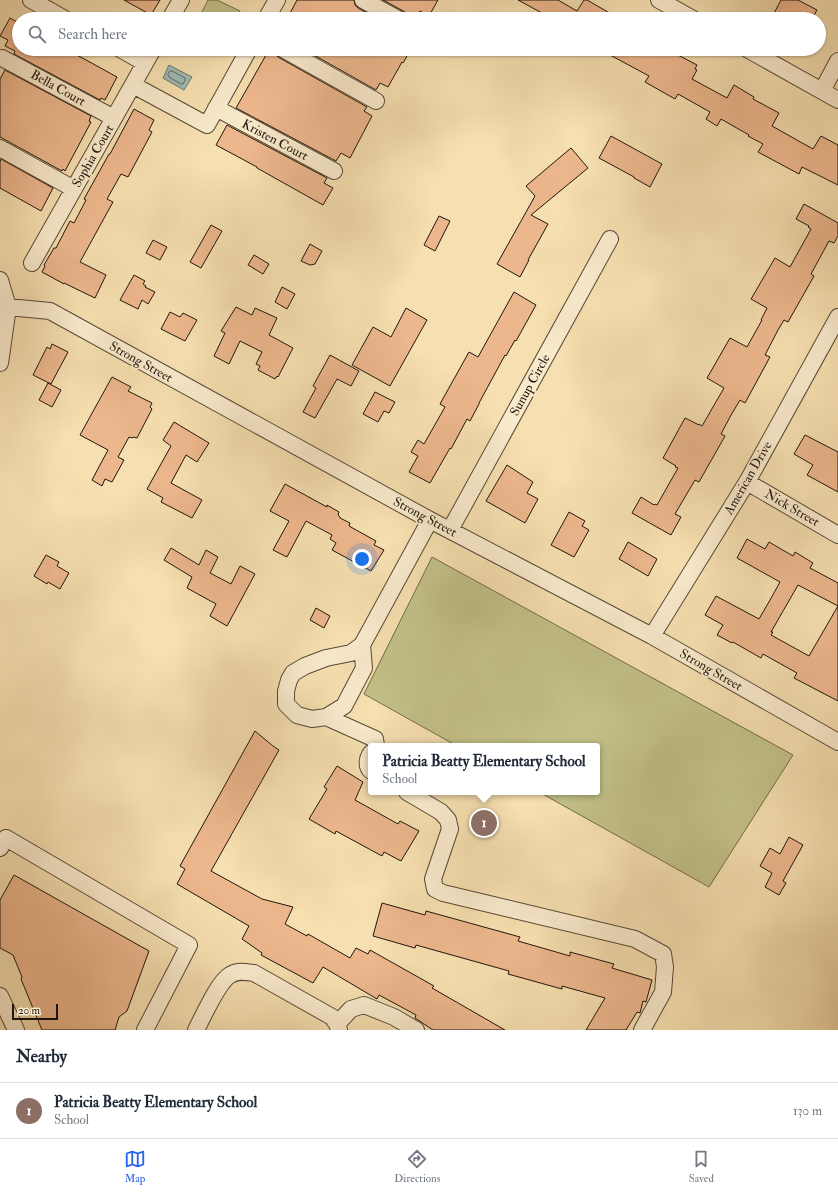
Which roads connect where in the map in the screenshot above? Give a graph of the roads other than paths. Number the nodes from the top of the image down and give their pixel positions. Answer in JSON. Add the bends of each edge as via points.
{"nodes":[{"id":1,"x":31,"y":0,"type":"edge"},
{"id":2,"x":181,"y":0,"type":"edge"},
{"id":3,"x":277,"y":0,"type":"edge"},
{"id":4,"x":362,"y":0,"type":"edge"},
{"id":5,"x":659,"y":0,"type":"edge"},
{"id":6,"x":52,"y":12,"type":"edge"},
{"id":7,"x":174,"y":12,"type":"edge"},
{"id":8,"x":270,"y":12,"type":"edge"},
{"id":9,"x":385,"y":12,"type":"edge"},
{"id":10,"x":680,"y":12,"type":"edge"},
{"id":11,"x":132,"y":56,"type":"edge"},
{"id":12,"x":149,"y":56,"type":"edge"},
{"id":13,"x":245,"y":56,"type":"edge"},
{"id":14,"x":296,"y":56,"type":"edge"},
{"id":15,"x":760,"y":56,"type":"edge"},
{"id":16,"x":2,"y":58,"type":"dead end"},
{"id":17,"x":838,"y":61,"type":"edge"},
{"id":18,"x":145,"y":63,"type":"junction"},
{"id":19,"x":133,"y":86,"type":"junction"},
{"id":20,"x":822,"y":91,"type":"junction"},
{"id":21,"x":838,"y":100,"type":"edge"},
{"id":22,"x":376,"y":101,"type":"dead end"},
{"id":23,"x":216,"y":108,"type":"junction"},
{"id":24,"x":114,"y":118,"type":"junction"},
{"id":25,"x":0,"y":148,"type":"edge"},
{"id":26,"x":334,"y":171,"type":"dead end"},
{"id":27,"x":74,"y":189,"type":"junction"},
{"id":28,"x":610,"y":239,"type":"dead end"},
{"id":29,"x":32,"y":263,"type":"dead end"},
{"id":30,"x":0,"y":280,"type":"edge"},
{"id":31,"x":8,"y":307,"type":"junction"},
{"id":32,"x":837,"y":323,"type":"edge"},
{"id":33,"x":0,"y":363,"type":"edge"},
{"id":34,"x":747,"y":482,"type":"junction"},
{"id":35,"x":430,"y":520,"type":"junction"},
{"id":36,"x":450,"y":530,"type":"junction"},
{"id":37,"x":838,"y":535,"type":"edge"},
{"id":38,"x":652,"y":636,"type":"junction"},
{"id":39,"x":362,"y":646,"type":"junction"},
{"id":40,"x":326,"y":717,"type":"junction"},
{"id":41,"x":838,"y":742,"type":"edge"},
{"id":42,"x":376,"y":743,"type":"edge"},
{"id":43,"x":412,"y":795,"type":"edge"},
{"id":44,"x":0,"y":848,"type":"edge"},
{"id":45,"x":0,"y":996,"type":"edge"},
{"id":46,"x":338,"y":1027,"type":"edge"},
{"id":47,"x":16,"y":1030,"type":"edge"},
{"id":48,"x":145,"y":1030,"type":"edge"},
{"id":49,"x":196,"y":1030,"type":"edge"},
{"id":50,"x":416,"y":1030,"type":"edge"},
{"id":51,"x":642,"y":1030,"type":"edge"}],
"edges":[{"from":1,"to":6,"type":"street"},
{"from":2,"to":7,"type":"street"},
{"from":3,"to":8,"type":"street"},
{"from":4,"to":9,"type":"street"},
{"from":5,"to":10,"type":"street"},
{"from":11,"to":18,"type":"street"},
{"from":12,"to":18,"type":"street","name":"Sophia Court"},
{"from":13,"to":23,"type":"street"},
{"from":14,"to":22,"type":"street"},
{"from":15,"to":20,"type":"street"},
{"from":16,"to":24,"type":"street","name":"Bella Court"},
{"from":17,"to":20,"type":"street"},
{"from":18,"to":19,"type":"street","name":"Sophia Court"},
{"from":19,"to":23,"type":"street","via":[[207,125]]},
{"from":19,"to":24,"type":"street","name":"Sophia Court"},
{"from":20,"to":21,"type":"street"},
{"from":23,"to":26,"type":"street","name":"Kristen Court"},
{"from":24,"to":27,"type":"street","name":"Sophia Court"},
{"from":25,"to":27,"type":"street"},
{"from":27,"to":29,"type":"street","name":"Sophia Court"},
{"from":28,"to":36,"type":"street","name":"Sunup Circle"},
{"from":30,"to":31,"type":"street"},
{"from":31,"to":33,"type":"street"},
{"from":31,"to":35,"type":"street","name":"Strong Street","via":[[50,311]]},
{"from":32,"to":34,"type":"street","name":"American Drive"},
{"from":34,"to":37,"type":"street","name":"Nick Street"},
{"from":34,"to":38,"type":"street","name":"American Drive"},
{"from":35,"to":36,"type":"street","name":"Strong Street"},
{"from":35,"to":39,"type":"street"},
{"from":36,"to":38,"type":"street","name":"Strong Street"},
{"from":38,"to":41,"type":"street","name":"Strong Street"},
{"from":39,"to":40,"type":"street","via":[[364,668],[344,706]]},
{"from":39,"to":40,"type":"street","via":[[351,653],[305,666],[292,673],[288,680],[286,704],[297,715],[312,719]]},
{"from":40,"to":42,"type":"street","via":[[375,739]]},
{"from":43,"to":51,"type":"street","via":[[441,812],[448,820],[450,829],[433,879],[435,888],[444,893],[635,939],[663,954],[666,967],[663,992]]},
{"from":44,"to":48,"type":"street","via":[[6,838],[189,945]]},
{"from":45,"to":47,"type":"street"},
{"from":46,"to":49,"type":"street","via":[[332,1017],[254,973],[241,971],[230,975],[221,983]]},
{"from":46,"to":50,"type":"street","via":[[351,1009],[364,1005],[394,1017]]}]}
